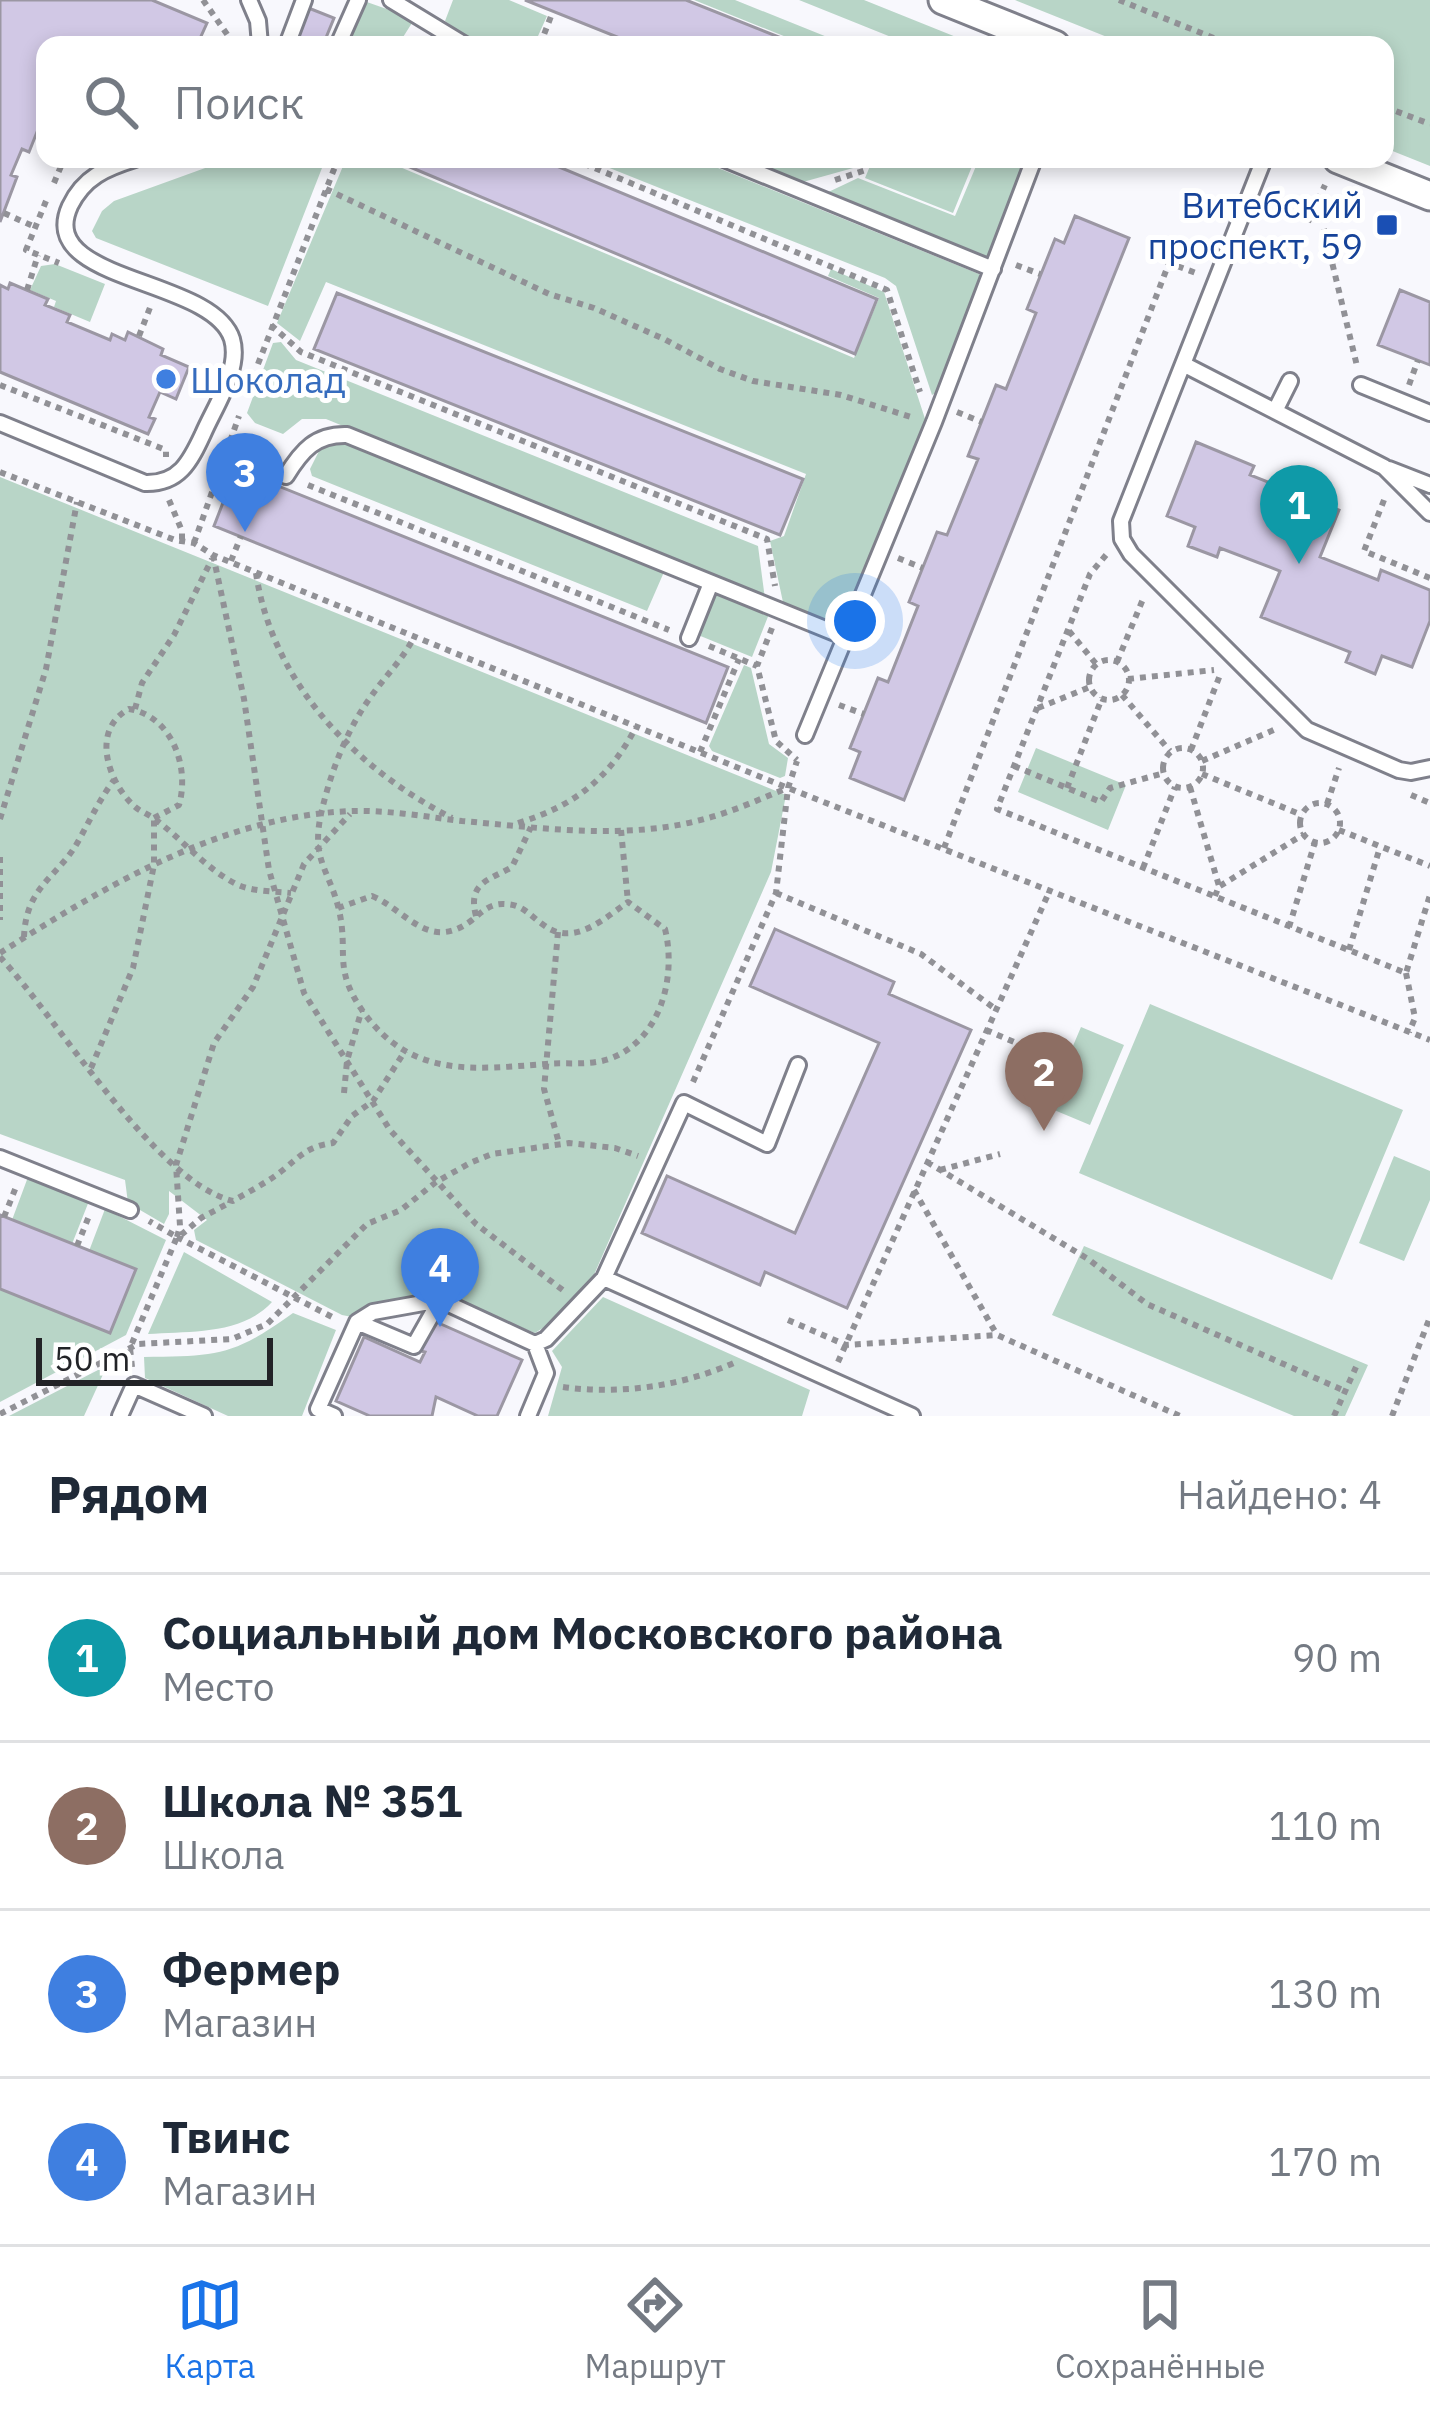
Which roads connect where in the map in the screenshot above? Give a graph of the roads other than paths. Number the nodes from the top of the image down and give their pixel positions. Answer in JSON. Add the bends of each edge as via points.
{"nodes":[{"id":1,"x":249,"y":0,"type":"edge"},
{"id":2,"x":304,"y":0,"type":"edge"},
{"id":3,"x":358,"y":0,"type":"edge"},
{"id":4,"x":391,"y":0,"type":"edge"},
{"id":5,"x":943,"y":0,"type":"edge"},
{"id":6,"x":260,"y":36,"type":"edge"},
{"id":7,"x":290,"y":36,"type":"edge"},
{"id":8,"x":342,"y":36,"type":"edge"},
{"id":9,"x":450,"y":36,"type":"edge"},
{"id":10,"x":1033,"y":36,"type":"edge"},
{"id":11,"x":106,"y":168,"type":"edge"},
{"id":12,"x":746,"y":168,"type":"edge"},
{"id":13,"x":1031,"y":168,"type":"edge"},
{"id":14,"x":1260,"y":168,"type":"edge"},
{"id":15,"x":1360,"y":168,"type":"edge"},
{"id":16,"x":1430,"y":196,"type":"edge"},
{"id":17,"x":993,"y":269,"type":"junction"},
{"id":18,"x":1183,"y":364,"type":"junction"},
{"id":19,"x":1290,"y":381,"type":"dead end"},
{"id":20,"x":1361,"y":385,"type":"road end"},
{"id":21,"x":1275,"y":411,"type":"junction"},
{"id":22,"x":1430,"y":413,"type":"edge"},
{"id":23,"x":0,"y":423,"type":"edge"},
{"id":24,"x":1384,"y":467,"type":"junction"},
{"id":25,"x":286,"y":476,"type":"road end"},
{"id":26,"x":1430,"y":484,"type":"edge"},
{"id":27,"x":1430,"y":513,"type":"edge"},
{"id":28,"x":711,"y":583,"type":"junction"},
{"id":29,"x":845,"y":637,"type":"junction"},
{"id":30,"x":689,"y":638,"type":"road end"},
{"id":31,"x":805,"y":734,"type":"road end"},
{"id":32,"x":1430,"y":768,"type":"edge"},
{"id":33,"x":798,"y":1065,"type":"dead end"},
{"id":34,"x":0,"y":1158,"type":"edge"},
{"id":35,"x":130,"y":1210,"type":"road end"},
{"id":36,"x":604,"y":1278,"type":"junction"},
{"id":37,"x":440,"y":1300,"type":"junction"},
{"id":38,"x":356,"y":1325,"type":"junction"},
{"id":39,"x":535,"y":1344,"type":"junction"},
{"id":40,"x":317,"y":1413,"type":"edge"},
{"id":41,"x":197,"y":1415,"type":"edge"},
{"id":42,"x":120,"y":1416,"type":"edge"},
{"id":43,"x":334,"y":1416,"type":"edge"},
{"id":44,"x":528,"y":1416,"type":"edge"},
{"id":45,"x":912,"y":1416,"type":"edge"}],
"edges":[{"from":1,"to":6,"type":"lane"},
{"from":2,"to":7,"type":"lane"},
{"from":3,"to":8,"type":"lane"},
{"from":4,"to":9,"type":"lane"},
{"from":5,"to":10,"type":"street"},
{"from":11,"to":23,"type":"lane","via":[[79,190],[64,222],[68,241],[82,257],[218,317],[236,358],[190,464],[165,481],[145,483]]},
{"from":12,"to":17,"type":"lane"},
{"from":13,"to":17,"type":"lane"},
{"from":14,"to":18,"type":"lane"},
{"from":15,"to":16,"type":"street"},
{"from":17,"to":29,"type":"lane"},
{"from":18,"to":21,"type":"lane"},
{"from":18,"to":32,"type":"lane","via":[[1121,520],[1125,546],[1319,737],[1399,770]]},
{"from":19,"to":21,"type":"lane"},
{"from":20,"to":22,"type":"lane"},
{"from":21,"to":24,"type":"lane"},
{"from":24,"to":26,"type":"lane"},
{"from":24,"to":27,"type":"lane"},
{"from":25,"to":28,"type":"lane","via":[[314,441],[347,435]]},
{"from":28,"to":29,"type":"lane"},
{"from":28,"to":30,"type":"lane"},
{"from":29,"to":31,"type":"lane"},
{"from":33,"to":36,"type":"lane","via":[[767,1144],[684,1103]]},
{"from":34,"to":35,"type":"lane"},
{"from":36,"to":39,"type":"lane"},
{"from":36,"to":45,"type":"lane"},
{"from":37,"to":38,"type":"lane","via":[[373,1312]]},
{"from":37,"to":38,"type":"lane","via":[[414,1346]]},
{"from":37,"to":39,"type":"lane"},
{"from":38,"to":40,"type":"lane"},
{"from":39,"to":44,"type":"lane","via":[[546,1373]]},
{"from":40,"to":43,"type":"lane"},
{"from":41,"to":42,"type":"lane","via":[[134,1385]]}]}
